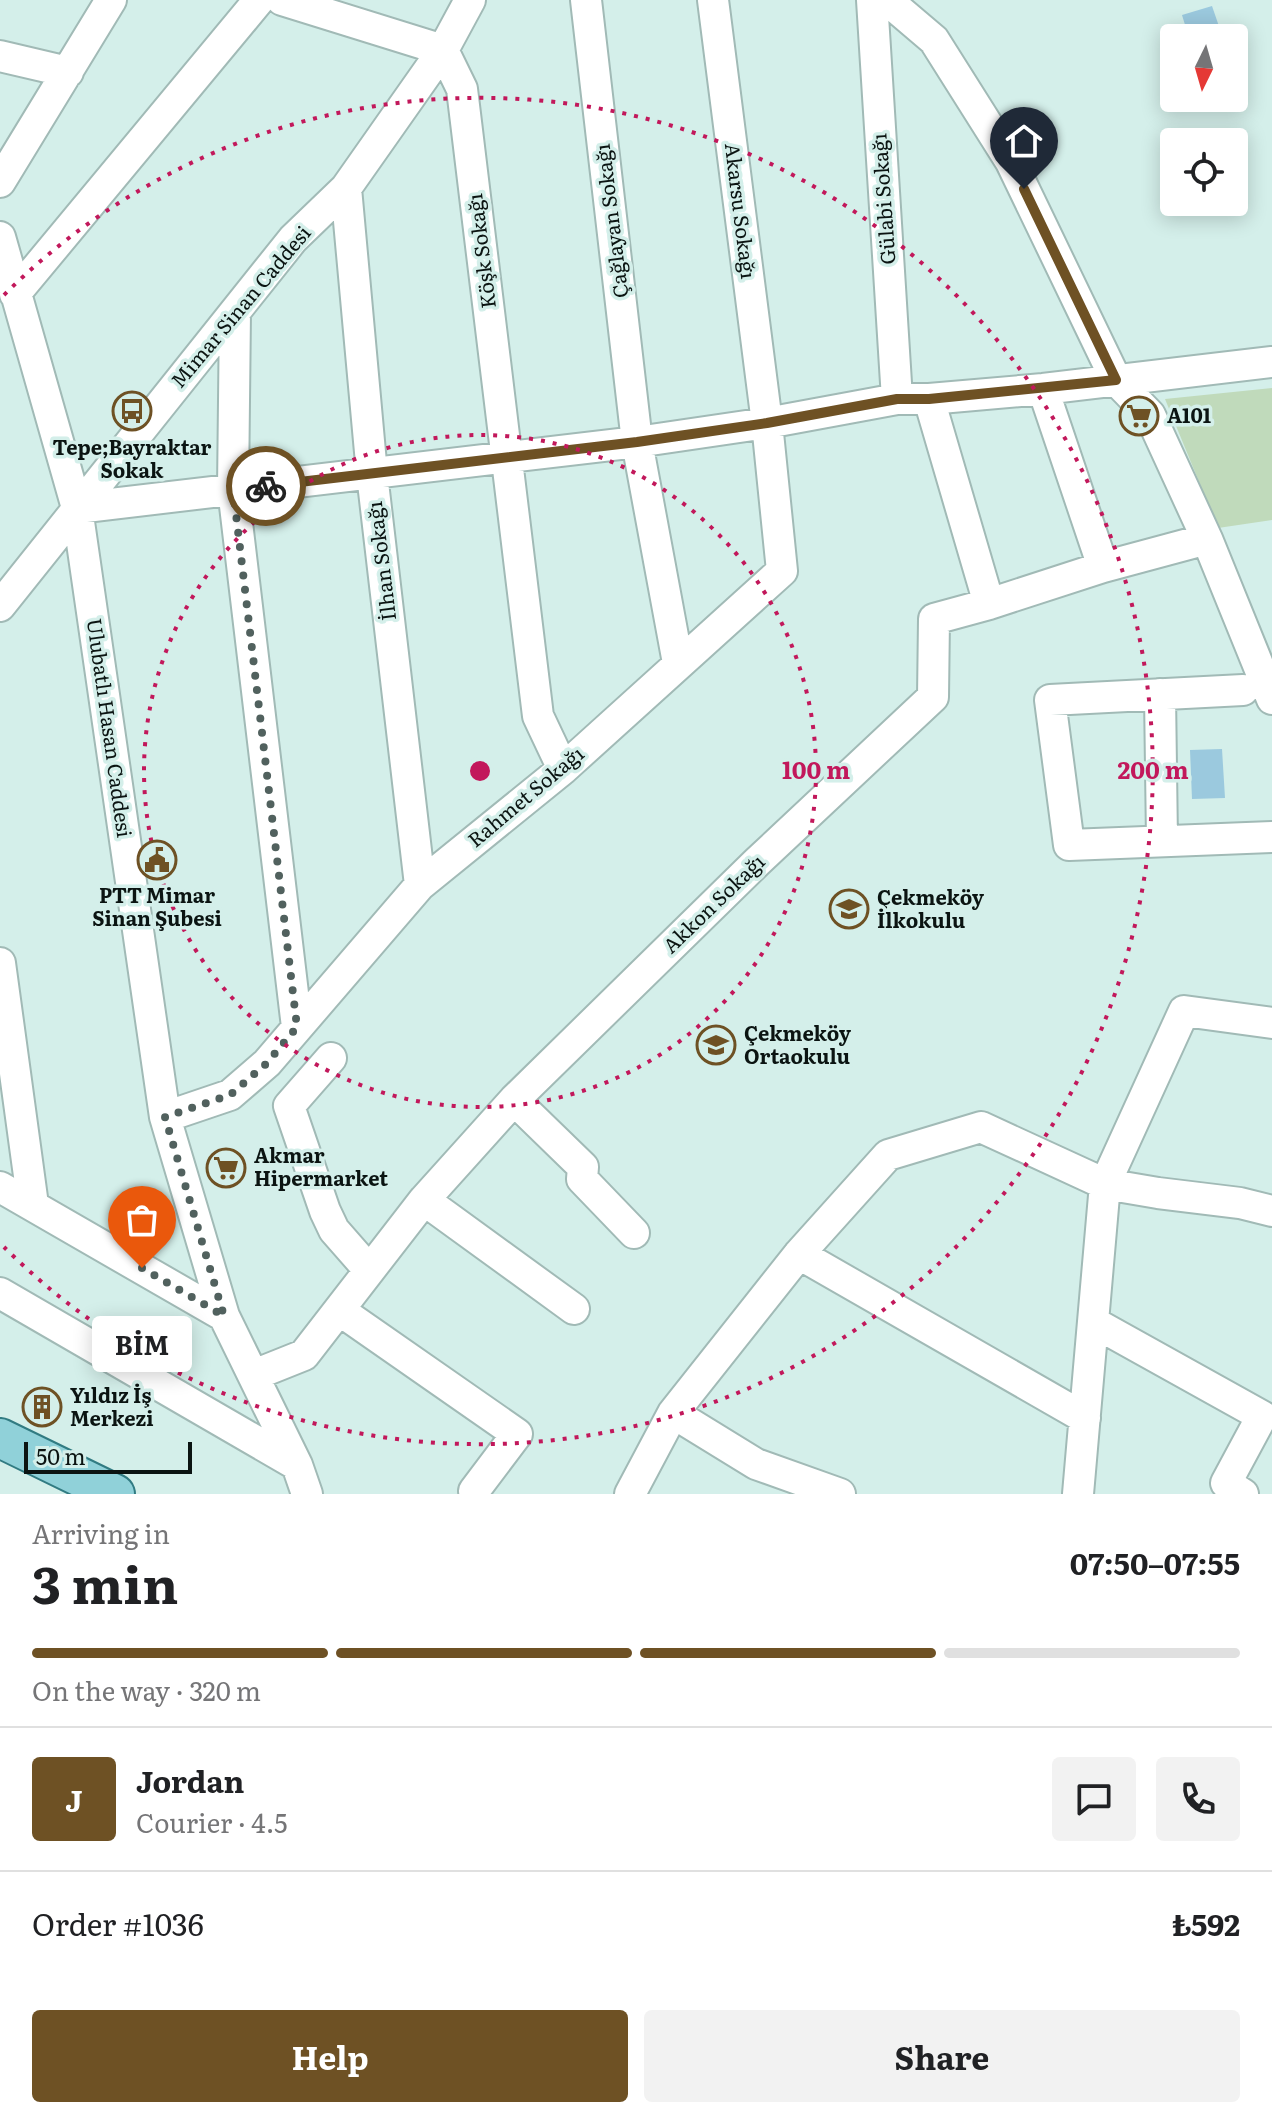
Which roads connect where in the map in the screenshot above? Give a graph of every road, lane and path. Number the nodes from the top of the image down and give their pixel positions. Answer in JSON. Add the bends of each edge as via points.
{"nodes":[{"id":1,"x":111,"y":0,"type":"edge"},
{"id":2,"x":259,"y":0,"type":"edge"},
{"id":3,"x":282,"y":0,"type":"edge"},
{"id":4,"x":470,"y":0,"type":"edge"},
{"id":5,"x":586,"y":0,"type":"edge"},
{"id":6,"x":713,"y":0,"type":"edge"},
{"id":7,"x":872,"y":0,"type":"edge"},
{"id":8,"x":887,"y":0,"type":"edge"},
{"id":9,"x":443,"y":50,"type":"junction"},
{"id":10,"x":0,"y":56,"type":"edge"},
{"id":11,"x":68,"y":72,"type":"junction"},
{"id":12,"x":0,"y":182,"type":"edge"},
{"id":13,"x":346,"y":188,"type":"junction"},
{"id":14,"x":0,"y":237,"type":"edge"},
{"id":15,"x":15,"y":294,"type":"junction"},
{"id":16,"x":235,"y":312,"type":"junction"},
{"id":17,"x":1272,"y":362,"type":"edge"},
{"id":18,"x":1116,"y":380,"type":"junction"},
{"id":19,"x":1043,"y":389,"type":"junction"},
{"id":20,"x":897,"y":399,"type":"junction"},
{"id":21,"x":929,"y":399,"type":"junction"},
{"id":22,"x":767,"y":423,"type":"junction"},
{"id":23,"x":637,"y":442,"type":"junction"},
{"id":24,"x":506,"y":456,"type":"junction"},
{"id":25,"x":372,"y":474,"type":"junction"},
{"id":26,"x":233,"y":489,"type":"junction"},
{"id":27,"x":77,"y":508,"type":"junction"},
{"id":28,"x":1207,"y":539,"type":"junction"},
{"id":29,"x":1103,"y":567,"type":"junction"},
{"id":30,"x":989,"y":604,"type":"junction"},
{"id":31,"x":0,"y":606,"type":"edge"},
{"id":32,"x":678,"y":663,"type":"junction"},
{"id":33,"x":1243,"y":690,"type":"dead end"},
{"id":34,"x":1160,"y":694,"type":"junction"},
{"id":35,"x":1272,"y":699,"type":"edge"},
{"id":36,"x":563,"y":769,"type":"junction"},
{"id":37,"x":1272,"y":837,"type":"edge"},
{"id":38,"x":1162,"y":841,"type":"junction"},
{"id":39,"x":420,"y":885,"type":"junction"},
{"id":40,"x":0,"y":963,"type":"edge"},
{"id":41,"x":1272,"y":1023,"type":"edge"},
{"id":42,"x":297,"y":1027,"type":"junction"},
{"id":43,"x":331,"y":1058,"type":"dead end"},
{"id":44,"x":514,"y":1100,"type":"junction"},
{"id":45,"x":165,"y":1117,"type":"junction"},
{"id":46,"x":1105,"y":1184,"type":"junction"},
{"id":47,"x":0,"y":1187,"type":"edge"},
{"id":48,"x":424,"y":1200,"type":"junction"},
{"id":49,"x":33,"y":1205,"type":"junction"},
{"id":50,"x":1272,"y":1211,"type":"edge"},
{"id":51,"x":634,"y":1233,"type":"dead end"},
{"id":52,"x":799,"y":1254,"type":"junction"},
{"id":53,"x":369,"y":1270,"type":"junction"},
{"id":54,"x":0,"y":1293,"type":"edge"},
{"id":55,"x":574,"y":1309,"type":"dead end"},
{"id":56,"x":339,"y":1310,"type":"junction"},
{"id":57,"x":224,"y":1316,"type":"junction"},
{"id":58,"x":1093,"y":1322,"type":"junction"},
{"id":59,"x":254,"y":1375,"type":"junction"},
{"id":60,"x":1267,"y":1407,"type":"edge"},
{"id":61,"x":673,"y":1413,"type":"junction"},
{"id":62,"x":1085,"y":1418,"type":"junction"},
{"id":63,"x":0,"y":1438,"type":"edge"},
{"id":64,"x":0,"y":1449,"type":"edge"},
{"id":65,"x":297,"y":1465,"type":"junction"},
{"id":66,"x":474,"y":1491,"type":"dead end"},
{"id":67,"x":77,"y":1494,"type":"edge"},
{"id":68,"x":115,"y":1494,"type":"edge"},
{"id":69,"x":307,"y":1494,"type":"edge"},
{"id":70,"x":630,"y":1494,"type":"edge"},
{"id":71,"x":840,"y":1494,"type":"edge"},
{"id":72,"x":1078,"y":1494,"type":"edge"},
{"id":73,"x":1243,"y":1494,"type":"edge"}],
"edges":[{"from":1,"to":11,"type":"street"},
{"from":2,"to":15,"type":"street"},
{"from":3,"to":9,"type":"street"},
{"from":4,"to":9,"type":"street","name":"Mimar Sinan Caddesi"},
{"from":5,"to":23,"type":"street","name":"Çağlayan Sokağı"},
{"from":6,"to":22,"type":"street","name":"Akarsu Sokağı"},
{"from":7,"to":20,"type":"street","name":"Gülabi Sokağı"},
{"from":8,"to":18,"type":"street","via":[[934,40],[1011,162]]},
{"from":9,"to":13,"type":"street","name":"Mimar Sinan Caddesi"},
{"from":9,"to":24,"type":"street","name":"Köşk Sokağı","via":[[462,89]]},
{"from":10,"to":11,"type":"street"},
{"from":11,"to":12,"type":"street"},
{"from":13,"to":16,"type":"street","name":"Mimar Sinan Caddesi","via":[[293,239]]},
{"from":13,"to":25,"type":"street","name":"İlhan Sokağı"},
{"from":14,"to":15,"type":"street","name":"Ulubatlı Hasan Caddesi"},
{"from":15,"to":27,"type":"street","name":"Ulubatlı Hasan Caddesi"},
{"from":16,"to":26,"type":"street"},
{"from":16,"to":27,"type":"street","name":"Mimar Sinan Caddesi"},
{"from":17,"to":18,"type":"street"},
{"from":18,"to":19,"type":"street"},
{"from":18,"to":28,"type":"street","via":[[1150,415]]},
{"from":19,"to":21,"type":"street"},
{"from":19,"to":29,"type":"street"},
{"from":20,"to":21,"type":"street"},
{"from":20,"to":22,"type":"street"},
{"from":21,"to":30,"type":"street"},
{"from":22,"to":23,"type":"street"},
{"from":22,"to":32,"type":"street","name":"Rahmet Sokağı","via":[[782,571]]},
{"from":23,"to":24,"type":"street"},
{"from":23,"to":32,"type":"street","name":"Çağlayan Sokağı"},
{"from":24,"to":25,"type":"street"},
{"from":24,"to":36,"type":"street","name":"Köşk Sokağı","via":[[538,716]]},
{"from":25,"to":26,"type":"street"},
{"from":25,"to":39,"type":"street","name":"İlhan Sokağı"},
{"from":26,"to":27,"type":"street"},
{"from":26,"to":42,"type":"street"},
{"from":27,"to":31,"type":"street","name":"Mimar Sinan Caddesi"},
{"from":27,"to":45,"type":"street","name":"Ulubatlı Hasan Caddesi"},
{"from":28,"to":29,"type":"street","name":"Akkon Sokağı"},
{"from":28,"to":35,"type":"street"},
{"from":29,"to":30,"type":"street","name":"Akkon Sokağı"},
{"from":30,"to":44,"type":"street","name":"Akkon Sokağı","via":[[934,619],[933,697]]},
{"from":32,"to":36,"type":"street","name":"Rahmet Sokağı"},
{"from":33,"to":34,"type":"street"},
{"from":34,"to":38,"type":"street"},
{"from":34,"to":38,"type":"street","via":[[1050,700],[1069,845]]},
{"from":36,"to":39,"type":"street","name":"Rahmet Sokağı"},
{"from":37,"to":38,"type":"street"},
{"from":39,"to":42,"type":"street","name":"Rahmet Sokağı"},
{"from":40,"to":49,"type":"street"},
{"from":41,"to":46,"type":"street","via":[[1184,1011]]},
{"from":42,"to":45,"type":"street","name":"Rahmet Sokağı","via":[[230,1095]]},
{"from":43,"to":53,"type":"street","via":[[289,1106],[334,1230]]},
{"from":44,"to":48,"type":"street","name":"Akkon Sokağı"},
{"from":44,"to":51,"type":"street","via":[[583,1167],[582,1179]]},
{"from":45,"to":57,"type":"street","name":"Ulubatlı Hasan Caddesi"},
{"from":46,"to":50,"type":"street"},
{"from":46,"to":52,"type":"street","via":[[981,1127],[888,1155]]},
{"from":46,"to":58,"type":"street"},
{"from":47,"to":49,"type":"street"},
{"from":48,"to":53,"type":"street","name":"Akkon Sokağı"},
{"from":48,"to":55,"type":"street"},
{"from":49,"to":57,"type":"street"},
{"from":52,"to":61,"type":"street"},
{"from":52,"to":62,"type":"street"},
{"from":53,"to":56,"type":"street","name":"Akkon Sokağı"},
{"from":54,"to":65,"type":"street"},
{"from":56,"to":59,"type":"street","name":"Akkon Sokağı","via":[[304,1355]]},
{"from":56,"to":66,"type":"street","via":[[517,1434]]},
{"from":57,"to":59,"type":"street","name":"Ulubatlı Hasan Caddesi"},
{"from":58,"to":60,"type":"street"},
{"from":58,"to":62,"type":"street"},
{"from":59,"to":65,"type":"street","name":"Ulubatlı Hasan Caddesi"},
{"from":60,"to":73,"type":"street","via":[[1226,1483]]},
{"from":61,"to":70,"type":"street"},
{"from":61,"to":71,"type":"street","via":[[756,1464]]},
{"from":62,"to":72,"type":"street"},
{"from":63,"to":68,"type":"main road"},
{"from":64,"to":67,"type":"main road"},
{"from":65,"to":69,"type":"street","name":"Ulubatlı Hasan Caddesi"}]}
